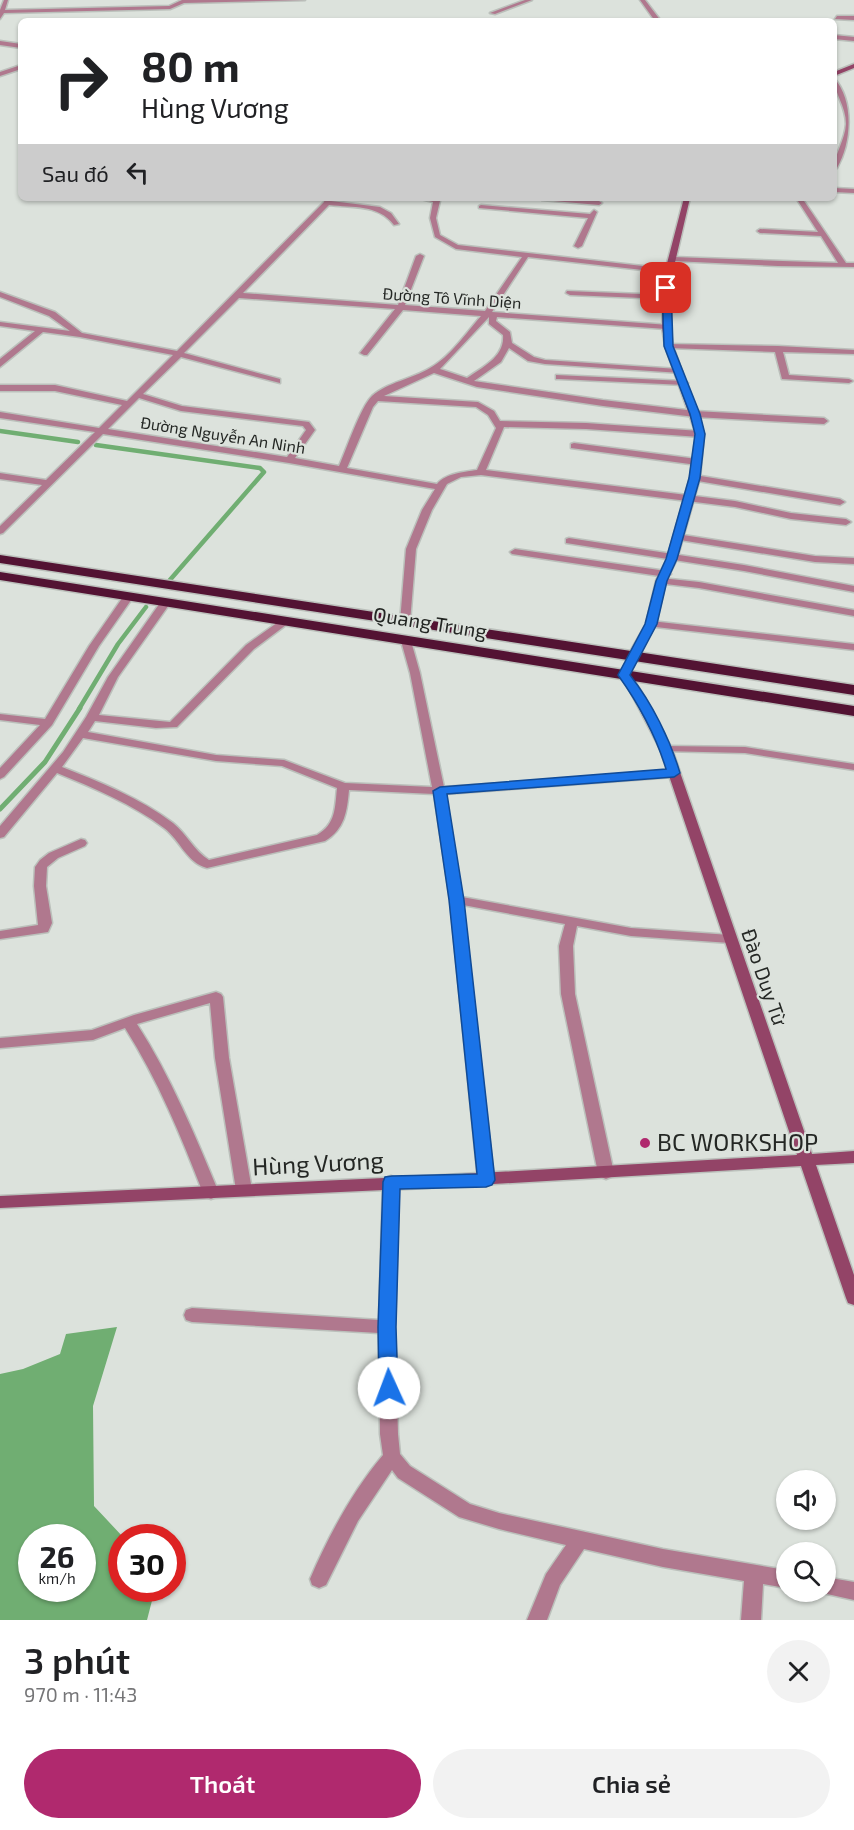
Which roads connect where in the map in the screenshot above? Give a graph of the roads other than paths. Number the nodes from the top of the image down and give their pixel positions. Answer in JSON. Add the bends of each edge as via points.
{"nodes":[{"id":1,"x":6,"y":0,"type":"edge"},
{"id":2,"x":303,"y":0,"type":"edge"},
{"id":3,"x":530,"y":0,"type":"edge"},
{"id":4,"x":642,"y":0,"type":"edge"},
{"id":5,"x":186,"y":1,"type":"edge"},
{"id":6,"x":72,"y":11,"type":"junction"},
{"id":7,"x":494,"y":12,"type":"dead end"},
{"id":8,"x":1,"y":14,"type":"edge"},
{"id":9,"x":70,"y":18,"type":"edge"},
{"id":10,"x":656,"y":18,"type":"edge"},
{"id":11,"x":837,"y":18,"type":"dead end"},
{"id":12,"x":854,"y":18,"type":"edge"},
{"id":13,"x":837,"y":37,"type":"edge"},
{"id":14,"x":854,"y":39,"type":"edge"},
{"id":15,"x":0,"y":43,"type":"edge"},
{"id":16,"x":18,"y":46,"type":"edge"},
{"id":17,"x":18,"y":68,"type":"edge"},
{"id":18,"x":852,"y":68,"type":"edge"},
{"id":19,"x":837,"y":73,"type":"edge"},
{"id":20,"x":0,"y":74,"type":"edge"},
{"id":21,"x":837,"y":84,"type":"edge"},
{"id":22,"x":852,"y":106,"type":"edge"},
{"id":23,"x":851,"y":146,"type":"edge"},
{"id":24,"x":837,"y":164,"type":"edge"},
{"id":25,"x":837,"y":190,"type":"edge"},
{"id":26,"x":854,"y":191,"type":"edge"},
{"id":27,"x":327,"y":201,"type":"edge"},
{"id":28,"x":334,"y":201,"type":"edge"},
{"id":29,"x":437,"y":201,"type":"edge"},
{"id":30,"x":600,"y":201,"type":"edge"},
{"id":31,"x":686,"y":201,"type":"edge"},
{"id":32,"x":801,"y":201,"type":"edge"},
{"id":33,"x":481,"y":207,"type":"dead end"},
{"id":34,"x":591,"y":216,"type":"junction"},
{"id":35,"x":396,"y":224,"type":"dead end"},
{"id":36,"x":760,"y":231,"type":"dead end"},
{"id":37,"x":823,"y":234,"type":"junction"},
{"id":38,"x":578,"y":246,"type":"dead end"},
{"id":39,"x":527,"y":254,"type":"junction"},
{"id":40,"x":420,"y":256,"type":"dead end"},
{"id":41,"x":673,"y":259,"type":"junction"},
{"id":42,"x":843,"y":264,"type":"junction"},
{"id":43,"x":854,"y":265,"type":"edge"},
{"id":44,"x":669,"y":271,"type":"junction"},
{"id":45,"x":570,"y":293,"type":"dead end"},
{"id":46,"x":0,"y":294,"type":"edge"},
{"id":47,"x":235,"y":295,"type":"junction"},
{"id":48,"x":666,"y":297,"type":"junction"},
{"id":49,"x":401,"y":308,"type":"junction"},
{"id":50,"x":490,"y":314,"type":"junction"},
{"id":51,"x":0,"y":324,"type":"edge"},
{"id":52,"x":666,"y":327,"type":"junction"},
{"id":53,"x":41,"y":330,"type":"junction"},
{"id":54,"x":80,"y":335,"type":"junction"},
{"id":55,"x":508,"y":344,"type":"junction"},
{"id":56,"x":669,"y":346,"type":"junction"},
{"id":57,"x":778,"y":348,"type":"junction"},
{"id":58,"x":854,"y":352,"type":"edge"},
{"id":59,"x":364,"y":353,"type":"dead end"},
{"id":60,"x":179,"y":354,"type":"junction"},
{"id":61,"x":1,"y":362,"type":"edge"},
{"id":62,"x":435,"y":370,"type":"junction"},
{"id":63,"x":678,"y":371,"type":"junction"},
{"id":64,"x":559,"y":377,"type":"dead end"},
{"id":65,"x":277,"y":381,"type":"dead end"},
{"id":66,"x":849,"y":381,"type":"dead end"},
{"id":67,"x":467,"y":382,"type":"junction"},
{"id":68,"x":684,"y":383,"type":"junction"},
{"id":69,"x":0,"y":388,"type":"edge"},
{"id":70,"x":137,"y":395,"type":"junction"},
{"id":71,"x":375,"y":398,"type":"junction"},
{"id":72,"x":129,"y":404,"type":"junction"},
{"id":73,"x":695,"y":414,"type":"junction"},
{"id":74,"x":0,"y":415,"type":"edge"},
{"id":75,"x":824,"y":421,"type":"dead end"},
{"id":76,"x":500,"y":424,"type":"junction"},
{"id":77,"x":101,"y":431,"type":"junction"},
{"id":78,"x":700,"y":434,"type":"junction"},
{"id":79,"x":574,"y":446,"type":"dead end"},
{"id":80,"x":289,"y":460,"type":"junction"},
{"id":81,"x":697,"y":462,"type":"junction"},
{"id":82,"x":342,"y":470,"type":"junction"},
{"id":83,"x":481,"y":472,"type":"junction"},
{"id":84,"x":0,"y":476,"type":"edge"},
{"id":85,"x":695,"y":478,"type":"junction"},
{"id":86,"x":48,"y":483,"type":"junction"},
{"id":87,"x":440,"y":487,"type":"junction"},
{"id":88,"x":689,"y":498,"type":"junction"},
{"id":89,"x":840,"y":502,"type":"dead end"},
{"id":90,"x":846,"y":522,"type":"dead end"},
{"id":91,"x":0,"y":531,"type":"edge"},
{"id":92,"x":677,"y":537,"type":"junction"},
{"id":93,"x":569,"y":542,"type":"dead end"},
{"id":94,"x":515,"y":552,"type":"dead end"},
{"id":95,"x":0,"y":559,"type":"edge"},
{"id":96,"x":672,"y":559,"type":"junction"},
{"id":97,"x":854,"y":561,"type":"edge"},
{"id":98,"x":0,"y":576,"type":"edge"},
{"id":99,"x":663,"y":577,"type":"junction"},
{"id":100,"x":131,"y":578,"type":"junction"},
{"id":101,"x":854,"y":589,"type":"edge"},
{"id":102,"x":209,"y":591,"type":"junction"},
{"id":103,"x":123,"y":595,"type":"junction"},
{"id":104,"x":166,"y":602,"type":"junction"},
{"id":105,"x":297,"y":605,"type":"junction"},
{"id":106,"x":195,"y":607,"type":"junction"},
{"id":107,"x":854,"y":613,"type":"edge"},
{"id":108,"x":285,"y":622,"type":"junction"},
{"id":109,"x":405,"y":622,"type":"junction"},
{"id":110,"x":651,"y":624,"type":"junction"},
{"id":111,"x":406,"y":641,"type":"junction"},
{"id":112,"x":854,"y":647,"type":"edge"},
{"id":113,"x":632,"y":657,"type":"junction"},
{"id":114,"x":624,"y":675,"type":"junction"},
{"id":115,"x":854,"y":690,"type":"edge"},
{"id":116,"x":854,"y":711,"type":"edge"},
{"id":117,"x":0,"y":717,"type":"edge"},
{"id":118,"x":92,"y":717,"type":"junction"},
{"id":119,"x":48,"y":723,"type":"junction"},
{"id":120,"x":80,"y":734,"type":"junction"},
{"id":121,"x":666,"y":749,"type":"junction"},
{"id":122,"x":854,"y":767,"type":"edge"},
{"id":123,"x":56,"y":769,"type":"junction"},
{"id":124,"x":674,"y":773,"type":"junction"},
{"id":125,"x":0,"y":775,"type":"edge"},
{"id":126,"x":343,"y":786,"type":"junction"},
{"id":127,"x":440,"y":791,"type":"junction"},
{"id":128,"x":0,"y":834,"type":"edge"},
{"id":129,"x":81,"y":843,"type":"dead end"},
{"id":130,"x":456,"y":900,"type":"junction"},
{"id":131,"x":572,"y":922,"type":"junction"},
{"id":132,"x":0,"y":934,"type":"edge"},
{"id":133,"x":730,"y":939,"type":"junction"},
{"id":134,"x":128,"y":1022,"type":"junction"},
{"id":135,"x":0,"y":1042,"type":"edge"},
{"id":136,"x":854,"y":1157,"type":"edge"},
{"id":137,"x":808,"y":1160,"type":"junction"},
{"id":138,"x":606,"y":1173,"type":"junction"},
{"id":139,"x":486,"y":1180,"type":"junction"},
{"id":140,"x":392,"y":1182,"type":"junction"},
{"id":141,"x":244,"y":1190,"type":"junction"},
{"id":142,"x":211,"y":1193,"type":"junction"},
{"id":143,"x":0,"y":1202,"type":"edge"},
{"id":144,"x":854,"y":1298,"type":"edge"},
{"id":145,"x":192,"y":1315,"type":"dead end"},
{"id":146,"x":387,"y":1327,"type":"junction"},
{"id":147,"x":392,"y":1457,"type":"junction"},
{"id":148,"x":579,"y":1541,"type":"junction"},
{"id":149,"x":754,"y":1574,"type":"junction"},
{"id":150,"x":776,"y":1577,"type":"edge"},
{"id":151,"x":320,"y":1579,"type":"dead end"},
{"id":152,"x":836,"y":1588,"type":"edge"},
{"id":153,"x":854,"y":1592,"type":"edge"},
{"id":154,"x":537,"y":1620,"type":"edge"},
{"id":155,"x":751,"y":1620,"type":"edge"}],
"edges":[{"from":1,"to":8,"type":"street"},
{"from":2,"to":5,"type":"street"},
{"from":3,"to":7,"type":"street"},
{"from":4,"to":10,"type":"street"},
{"from":5,"to":6,"type":"street","via":[[170,7]]},
{"from":6,"to":8,"type":"street"},
{"from":6,"to":9,"type":"street"},
{"from":11,"to":12,"type":"street"},
{"from":13,"to":14,"type":"street"},
{"from":15,"to":16,"type":"street"},
{"from":17,"to":20,"type":"street"},
{"from":18,"to":19,"type":"street"},
{"from":21,"to":22,"type":"street"},
{"from":22,"to":23,"type":"street"},
{"from":23,"to":24,"type":"street"},
{"from":25,"to":26,"type":"street"},
{"from":27,"to":47,"type":"street"},
{"from":28,"to":35,"type":"street","via":[[378,208]]},
{"from":29,"to":39,"type":"street","via":[[437,236],[453,246]]},
{"from":30,"to":34,"type":"street"},
{"from":31,"to":41,"type":"street"},
{"from":32,"to":37,"type":"street"},
{"from":33,"to":34,"type":"street"},
{"from":34,"to":38,"type":"street"},
{"from":36,"to":37,"type":"street"},
{"from":37,"to":42,"type":"street"},
{"from":39,"to":44,"type":"street"},
{"from":39,"to":50,"type":"street"},
{"from":40,"to":49,"type":"street"},
{"from":41,"to":42,"type":"street"},
{"from":41,"to":44,"type":"street"},
{"from":42,"to":43,"type":"street"},
{"from":44,"to":48,"type":"street"},
{"from":45,"to":48,"type":"street"},
{"from":46,"to":54,"type":"street","via":[[52,314]]},
{"from":47,"to":49,"type":"street","name":"Đường Tô Vĩnh Diện"},
{"from":47,"to":60,"type":"street"},
{"from":48,"to":52,"type":"street"},
{"from":49,"to":50,"type":"street","name":"Đường Tô Vĩnh Diện"},
{"from":49,"to":59,"type":"street"},
{"from":50,"to":52,"type":"street","name":"Đường Tô Vĩnh Diện"},
{"from":50,"to":55,"type":"street","via":[[492,322],[507,334]]},
{"from":50,"to":62,"type":"street"},
{"from":51,"to":53,"type":"street"},
{"from":52,"to":56,"type":"street"},
{"from":53,"to":54,"type":"street"},
{"from":53,"to":61,"type":"street"},
{"from":54,"to":60,"type":"street"},
{"from":55,"to":63,"type":"street","via":[[545,362]]},
{"from":55,"to":67,"type":"street","via":[[498,360]]},
{"from":56,"to":57,"type":"street"},
{"from":56,"to":63,"type":"street"},
{"from":57,"to":58,"type":"street"},
{"from":57,"to":66,"type":"street","via":[[785,377]]},
{"from":60,"to":65,"type":"street"},
{"from":60,"to":70,"type":"street"},
{"from":62,"to":67,"type":"street"},
{"from":62,"to":71,"type":"street"},
{"from":63,"to":68,"type":"street"},
{"from":64,"to":68,"type":"street"},
{"from":67,"to":73,"type":"street"},
{"from":68,"to":73,"type":"street"},
{"from":69,"to":72,"type":"street","via":[[55,388]]},
{"from":70,"to":72,"type":"street"},
{"from":70,"to":80,"type":"street","via":[[181,408],[306,424],[311,430]]},
{"from":71,"to":76,"type":"street","via":[[478,405]]},
{"from":71,"to":82,"type":"street"},
{"from":72,"to":77,"type":"street"},
{"from":73,"to":75,"type":"street"},
{"from":73,"to":78,"type":"street"},
{"from":74,"to":77,"type":"street","name":"Đường Nguyễn An Ninh"},
{"from":76,"to":78,"type":"street"},
{"from":76,"to":83,"type":"street"},
{"from":77,"to":80,"type":"street","name":"Đường Nguyễn An Ninh"},
{"from":77,"to":86,"type":"street"},
{"from":78,"to":81,"type":"street"},
{"from":79,"to":81,"type":"street"},
{"from":80,"to":82,"type":"street","name":"Đường Nguyễn An Ninh"},
{"from":81,"to":85,"type":"street"},
{"from":82,"to":87,"type":"street","name":"Đường Nguyễn An Ninh"},
{"from":83,"to":87,"type":"street","via":[[452,477]]},
{"from":83,"to":88,"type":"street"},
{"from":84,"to":86,"type":"street"},
{"from":85,"to":88,"type":"street"},
{"from":85,"to":89,"type":"street"},
{"from":86,"to":91,"type":"street"},
{"from":87,"to":109,"type":"street","via":[[411,549]]},
{"from":88,"to":90,"type":"street"},
{"from":88,"to":92,"type":"street"},
{"from":92,"to":96,"type":"street"},
{"from":92,"to":97,"type":"street","via":[[815,559]]},
{"from":93,"to":96,"type":"street"},
{"from":94,"to":99,"type":"street"},
{"from":95,"to":100,"type":"highway","name":"Quang Trung"},
{"from":96,"to":99,"type":"street"},
{"from":96,"to":101,"type":"street"},
{"from":98,"to":103,"type":"highway","name":"Quang Trung"},
{"from":99,"to":107,"type":"street"},
{"from":99,"to":110,"type":"street"},
{"from":100,"to":102,"type":"highway","name":"Quang Trung"},
{"from":100,"to":103,"type":"highway"},
{"from":102,"to":105,"type":"highway","name":"Quang Trung"},
{"from":102,"to":106,"type":"highway"},
{"from":103,"to":104,"type":"highway","name":"Quang Trung"},
{"from":103,"to":119,"type":"street"},
{"from":104,"to":106,"type":"highway","name":"Quang Trung"},
{"from":104,"to":118,"type":"street","via":[[113,677]]},
{"from":105,"to":108,"type":"highway"},
{"from":105,"to":109,"type":"highway","name":"Quang Trung"},
{"from":106,"to":108,"type":"highway","name":"Quang Trung"},
{"from":108,"to":111,"type":"highway","name":"Quang Trung"},
{"from":108,"to":118,"type":"street","via":[[250,647],[173,725]]},
{"from":109,"to":113,"type":"highway","name":"Quang Trung"},
{"from":110,"to":112,"type":"street"},
{"from":110,"to":113,"type":"street"},
{"from":111,"to":114,"type":"highway","name":"Quang Trung"},
{"from":111,"to":127,"type":"street"},
{"from":113,"to":114,"type":"highway"},
{"from":113,"to":115,"type":"highway","name":"Quang Trung"},
{"from":114,"to":116,"type":"highway","name":"Quang Trung"},
{"from":114,"to":121,"type":"street","name":"Đào Duy Từ"},
{"from":117,"to":119,"type":"street"},
{"from":118,"to":120,"type":"street"},
{"from":119,"to":125,"type":"street"},
{"from":120,"to":123,"type":"street"},
{"from":120,"to":126,"type":"street","via":[[216,758],[284,763]]},
{"from":121,"to":122,"type":"street","via":[[745,750]]},
{"from":121,"to":124,"type":"street","name":"Đào Duy Từ"},
{"from":123,"to":126,"type":"street","via":[[98,785],[162,821],[207,864],[331,834],[339,823]]},
{"from":123,"to":128,"type":"street"},
{"from":124,"to":127,"type":"street"},
{"from":124,"to":133,"type":"street","name":"Đào Duy Từ"},
{"from":126,"to":127,"type":"street"},
{"from":127,"to":130,"type":"street"},
{"from":129,"to":132,"type":"street","via":[[40,867],[44,929]]},
{"from":130,"to":131,"type":"street"},
{"from":130,"to":139,"type":"street"},
{"from":131,"to":133,"type":"street","via":[[631,932]]},
{"from":131,"to":138,"type":"street","via":[[566,946],[568,994]]},
{"from":133,"to":137,"type":"street","name":"Đào Duy Từ"},
{"from":134,"to":135,"type":"street","via":[[93,1035]]},
{"from":134,"to":141,"type":"street","via":[[216,997]]},
{"from":134,"to":142,"type":"street","via":[[146,1048],[185,1124]]},
{"from":136,"to":137,"type":"street","name":"Hùng Vương"},
{"from":137,"to":138,"type":"street","name":"Hùng Vương"},
{"from":137,"to":144,"type":"street","name":"Đào Duy Từ"},
{"from":138,"to":139,"type":"street","name":"Hùng Vương"},
{"from":139,"to":140,"type":"street","name":"Hùng Vương"},
{"from":140,"to":141,"type":"street","name":"Hùng Vương"},
{"from":140,"to":146,"type":"street"},
{"from":141,"to":142,"type":"street","name":"Hùng Vương"},
{"from":142,"to":143,"type":"street","name":"Hùng Vương"},
{"from":145,"to":146,"type":"street"},
{"from":146,"to":147,"type":"street"},
{"from":147,"to":148,"type":"street","via":[[404,1472],[465,1511]]},
{"from":147,"to":151,"type":"street","via":[[349,1517]]},
{"from":148,"to":149,"type":"street"},
{"from":148,"to":154,"type":"street","via":[[553,1580]]},
{"from":149,"to":150,"type":"street"},
{"from":149,"to":155,"type":"street"},
{"from":152,"to":153,"type":"street"}]}
